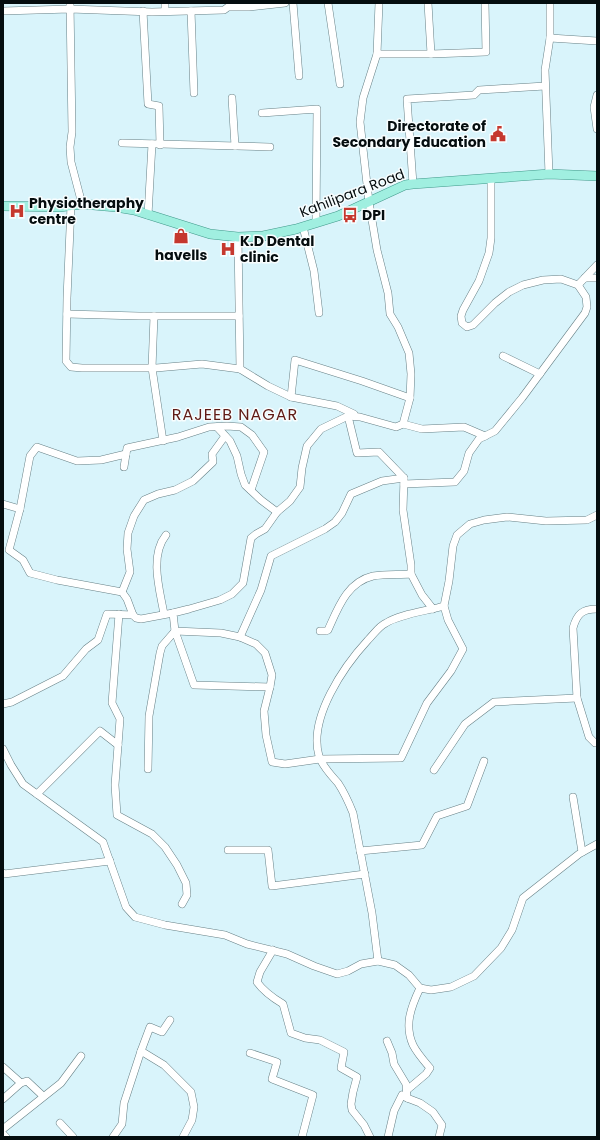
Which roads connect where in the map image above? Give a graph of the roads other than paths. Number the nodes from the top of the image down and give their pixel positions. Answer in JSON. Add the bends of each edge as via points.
{"nodes":[{"id":1,"x":165,"y":3,"type":"edge"},
{"id":2,"x":285,"y":3,"type":"edge"},
{"id":3,"x":293,"y":3,"type":"edge"},
{"id":4,"x":328,"y":3,"type":"edge"},
{"id":5,"x":380,"y":3,"type":"edge"},
{"id":6,"x":428,"y":3,"type":"edge"},
{"id":7,"x":485,"y":3,"type":"edge"},
{"id":8,"x":550,"y":3,"type":"edge"},
{"id":9,"x":228,"y":5,"type":"edge"},
{"id":10,"x":70,"y":6,"type":"edge"},
{"id":11,"x":124,"y":7,"type":"edge"},
{"id":12,"x":3,"y":11,"type":"edge"},
{"id":13,"x":143,"y":11,"type":"junction"},
{"id":14,"x":191,"y":11,"type":"junction"},
{"id":15,"x":165,"y":12,"type":"junction"},
{"id":16,"x":550,"y":38,"type":"junction"},
{"id":17,"x":597,"y":41,"type":"edge"},
{"id":18,"x":377,"y":54,"type":"junction"},
{"id":19,"x":431,"y":54,"type":"junction"},
{"id":20,"x":299,"y":76,"type":"dead end"},
{"id":21,"x":340,"y":84,"type":"dead end"},
{"id":22,"x":546,"y":86,"type":"junction"},
{"id":23,"x":194,"y":93,"type":"dead end"},
{"id":24,"x":597,"y":94,"type":"edge"},
{"id":25,"x":232,"y":98,"type":"dead end"},
{"id":26,"x":262,"y":113,"type":"dead end"},
{"id":27,"x":597,"y":129,"type":"edge"},
{"id":28,"x":122,"y":143,"type":"dead end"},
{"id":29,"x":152,"y":144,"type":"junction"},
{"id":30,"x":160,"y":145,"type":"junction"},
{"id":31,"x":235,"y":146,"type":"junction"},
{"id":32,"x":270,"y":147,"type":"dead end"},
{"id":33,"x":548,"y":174,"type":"junction"},
{"id":34,"x":597,"y":176,"type":"edge"},
{"id":35,"x":491,"y":178,"type":"junction"},
{"id":36,"x":413,"y":184,"type":"junction"},
{"id":37,"x":369,"y":202,"type":"junction"},
{"id":38,"x":82,"y":204,"type":"junction"},
{"id":39,"x":3,"y":206,"type":"edge"},
{"id":40,"x":70,"y":206,"type":"junction"},
{"id":41,"x":148,"y":215,"type":"junction"},
{"id":42,"x":316,"y":223,"type":"junction"},
{"id":43,"x":303,"y":227,"type":"junction"},
{"id":44,"x":238,"y":237,"type":"junction"},
{"id":45,"x":597,"y":265,"type":"edge"},
{"id":46,"x":585,"y":278,"type":"junction"},
{"id":47,"x":597,"y":278,"type":"edge"},
{"id":48,"x":578,"y":285,"type":"junction"},
{"id":49,"x":319,"y":313,"type":"dead end"},
{"id":50,"x":67,"y":314,"type":"junction"},
{"id":51,"x":154,"y":316,"type":"junction"},
{"id":52,"x":239,"y":316,"type":"junction"},
{"id":53,"x":503,"y":356,"type":"dead end"},
{"id":54,"x":152,"y":368,"type":"junction"},
{"id":55,"x":240,"y":369,"type":"junction"},
{"id":56,"x":540,"y":374,"type":"junction"},
{"id":57,"x":290,"y":397,"type":"junction"},
{"id":58,"x":410,"y":398,"type":"junction"},
{"id":59,"x":348,"y":416,"type":"junction"},
{"id":60,"x":360,"y":417,"type":"junction"},
{"id":61,"x":403,"y":424,"type":"junction"},
{"id":62,"x":218,"y":426,"type":"junction"},
{"id":63,"x":225,"y":436,"type":"junction"},
{"id":64,"x":485,"y":436,"type":"junction"},
{"id":65,"x":163,"y":441,"type":"junction"},
{"id":66,"x":126,"y":454,"type":"junction"},
{"id":67,"x":124,"y":467,"type":"dead end"},
{"id":68,"x":404,"y":481,"type":"junction"},
{"id":69,"x":251,"y":490,"type":"junction"},
{"id":70,"x":3,"y":504,"type":"edge"},
{"id":71,"x":20,"y":510,"type":"junction"},
{"id":72,"x":277,"y":512,"type":"junction"},
{"id":73,"x":597,"y":515,"type":"edge"},
{"id":74,"x":166,"y":535,"type":"dead end"},
{"id":75,"x":6,"y":551,"type":"edge"},
{"id":76,"x":411,"y":574,"type":"junction"},
{"id":77,"x":122,"y":592,"type":"junction"},
{"id":78,"x":444,"y":606,"type":"junction"},
{"id":79,"x":433,"y":609,"type":"junction"},
{"id":80,"x":597,"y":609,"type":"edge"},
{"id":81,"x":173,"y":612,"type":"junction"},
{"id":82,"x":119,"y":614,"type":"junction"},
{"id":83,"x":164,"y":614,"type":"junction"},
{"id":84,"x":133,"y":615,"type":"junction"},
{"id":85,"x":175,"y":631,"type":"junction"},
{"id":86,"x":320,"y":631,"type":"dead end"},
{"id":87,"x":240,"y":637,"type":"junction"},
{"id":88,"x":270,"y":687,"type":"junction"},
{"id":89,"x":577,"y":698,"type":"junction"},
{"id":90,"x":3,"y":704,"type":"edge"},
{"id":91,"x":597,"y":743,"type":"edge"},
{"id":92,"x":118,"y":745,"type":"junction"},
{"id":93,"x":3,"y":749,"type":"edge"},
{"id":94,"x":320,"y":759,"type":"junction"},
{"id":95,"x":484,"y":761,"type":"dead end"},
{"id":96,"x":148,"y":769,"type":"dead end"},
{"id":97,"x":434,"y":770,"type":"dead end"},
{"id":98,"x":37,"y":794,"type":"junction"},
{"id":99,"x":573,"y":797,"type":"dead end"},
{"id":100,"x":597,"y":844,"type":"edge"},
{"id":101,"x":228,"y":850,"type":"dead end"},
{"id":102,"x":360,"y":851,"type":"junction"},
{"id":103,"x":582,"y":852,"type":"junction"},
{"id":104,"x":110,"y":861,"type":"junction"},
{"id":105,"x":3,"y":873,"type":"edge"},
{"id":106,"x":365,"y":874,"type":"junction"},
{"id":107,"x":182,"y":904,"type":"dead end"},
{"id":108,"x":273,"y":950,"type":"junction"},
{"id":109,"x":378,"y":961,"type":"junction"},
{"id":110,"x":420,"y":988,"type":"junction"},
{"id":111,"x":170,"y":1020,"type":"dead end"},
{"id":112,"x":387,"y":1041,"type":"dead end"},
{"id":113,"x":141,"y":1051,"type":"junction"},
{"id":114,"x":250,"y":1053,"type":"dead end"},
{"id":115,"x":82,"y":1056,"type":"dead end"},
{"id":116,"x":3,"y":1067,"type":"edge"},
{"id":117,"x":21,"y":1083,"type":"junction"},
{"id":118,"x":407,"y":1090,"type":"junction"},
{"id":119,"x":44,"y":1096,"type":"junction"},
{"id":120,"x":408,"y":1098,"type":"junction"},
{"id":121,"x":3,"y":1099,"type":"edge"},
{"id":122,"x":60,"y":1123,"type":"dead end"},
{"id":123,"x":3,"y":1129,"type":"edge"},
{"id":124,"x":3,"y":1134,"type":"edge"},
{"id":125,"x":6,"y":1137,"type":"edge"},
{"id":126,"x":73,"y":1137,"type":"edge"},
{"id":127,"x":113,"y":1137,"type":"edge"},
{"id":128,"x":183,"y":1137,"type":"edge"},
{"id":129,"x":302,"y":1137,"type":"edge"},
{"id":130,"x":370,"y":1137,"type":"edge"},
{"id":131,"x":388,"y":1137,"type":"edge"},
{"id":132,"x":439,"y":1137,"type":"edge"}],
"edges":[{"from":1,"to":15,"type":"street"},
{"from":2,"to":9,"type":"street","via":[[249,7]]},
{"from":3,"to":20,"type":"street"},
{"from":4,"to":21,"type":"street"},
{"from":5,"to":18,"type":"street"},
{"from":6,"to":19,"type":"street"},
{"from":7,"to":19,"type":"street","via":[[486,52]]},
{"from":8,"to":16,"type":"street"},
{"from":9,"to":14,"type":"street","via":[[224,10]]},
{"from":10,"to":11,"type":"street"},
{"from":10,"to":12,"type":"street"},
{"from":10,"to":38,"type":"street","via":[[71,162]]},
{"from":11,"to":13,"type":"street"},
{"from":13,"to":15,"type":"street"},
{"from":13,"to":30,"type":"street","via":[[148,104],[159,106]]},
{"from":14,"to":15,"type":"street"},
{"from":14,"to":23,"type":"street"},
{"from":16,"to":17,"type":"street"},
{"from":16,"to":22,"type":"street","via":[[545,70]]},
{"from":18,"to":19,"type":"street"},
{"from":18,"to":37,"type":"street","via":[[363,98],[360,122]]},
{"from":22,"to":33,"type":"street"},
{"from":22,"to":36,"type":"street","via":[[479,90],[474,95],[407,99]]},
{"from":24,"to":27,"type":"street","via":[[594,107]]},
{"from":25,"to":31,"type":"street"},
{"from":26,"to":42,"type":"street","via":[[317,108]]},
{"from":28,"to":29,"type":"street"},
{"from":29,"to":30,"type":"street"},
{"from":29,"to":41,"type":"street"},
{"from":30,"to":31,"type":"street"},
{"from":31,"to":32,"type":"street"},
{"from":33,"to":34,"type":"main road","name":"Kahilipara Road"},
{"from":33,"to":35,"type":"main road","name":"Kahilipara Road"},
{"from":35,"to":36,"type":"main road","name":"Kahilipara Road"},
{"from":35,"to":48,"type":"street","via":[[489,253],[479,281],[463,310],[462,323],[467,327],[473,325],[495,303],[523,285],[561,279]]},
{"from":36,"to":37,"type":"main road","name":"Kahilipara Road"},
{"from":37,"to":42,"type":"main road","name":"Kahilipara Road"},
{"from":37,"to":58,"type":"street","via":[[390,314],[409,353]]},
{"from":38,"to":40,"type":"main road","name":"Kahilipara Road"},
{"from":38,"to":41,"type":"main road","name":"Kahilipara Road","via":[[134,210]]},
{"from":39,"to":40,"type":"main road","name":"Kahilipara Road"},
{"from":40,"to":50,"type":"street"},
{"from":41,"to":44,"type":"main road","name":"Kahilipara Road","via":[[210,234]]},
{"from":42,"to":43,"type":"main road","name":"Kahilipara Road"},
{"from":43,"to":44,"type":"main road","name":"Kahilipara Road","via":[[263,236]]},
{"from":43,"to":49,"type":"street","via":[[314,271]]},
{"from":44,"to":52,"type":"street"},
{"from":45,"to":46,"type":"street"},
{"from":46,"to":47,"type":"street"},
{"from":46,"to":48,"type":"street"},
{"from":48,"to":56,"type":"street","via":[[586,297],[586,313]]},
{"from":50,"to":51,"type":"street"},
{"from":50,"to":54,"type":"street","via":[[66,361],[72,367]]},
{"from":51,"to":52,"type":"street"},
{"from":51,"to":54,"type":"street"},
{"from":52,"to":55,"type":"street"},
{"from":53,"to":56,"type":"street"},
{"from":54,"to":55,"type":"street","via":[[202,364]]},
{"from":54,"to":65,"type":"street"},
{"from":55,"to":57,"type":"street"},
{"from":56,"to":64,"type":"street","via":[[495,430]]},
{"from":57,"to":58,"type":"street","via":[[295,360]]},
{"from":57,"to":60,"type":"street","via":[[337,406]]},
{"from":58,"to":61,"type":"street"},
{"from":59,"to":60,"type":"street"},
{"from":59,"to":68,"type":"street","via":[[357,453],[379,452]]},
{"from":59,"to":72,"type":"street","via":[[321,429],[307,446],[300,487],[290,501]]},
{"from":60,"to":61,"type":"street","via":[[396,427]]},
{"from":61,"to":64,"type":"street","via":[[422,429],[464,428]]},
{"from":62,"to":63,"type":"street"},
{"from":62,"to":65,"type":"street"},
{"from":62,"to":69,"type":"street","via":[[241,427],[252,435],[264,452]]},
{"from":63,"to":69,"type":"street","via":[[237,456],[245,485]]},
{"from":63,"to":77,"type":"street","via":[[212,454],[213,462],[192,481],[175,490],[144,500],[134,516],[128,533],[130,572]]},
{"from":64,"to":68,"type":"street","via":[[479,439],[469,453],[464,471],[454,482]]},
{"from":65,"to":66,"type":"street","via":[[127,448]]},
{"from":66,"to":67,"type":"street"},
{"from":66,"to":71,"type":"street","via":[[101,460],[77,460],[37,447],[30,456]]},
{"from":68,"to":76,"type":"street","via":[[404,510]]},
{"from":68,"to":87,"type":"street","via":[[382,481],[351,494],[335,522],[271,556],[261,590]]},
{"from":69,"to":72,"type":"street"},
{"from":70,"to":71,"type":"street"},
{"from":71,"to":75,"type":"street"},
{"from":72,"to":81,"type":"street","via":[[265,529],[251,538],[243,583],[232,594],[220,600]]},
{"from":73,"to":78,"type":"street","via":[[587,520],[546,521],[507,517],[470,524],[457,534],[453,546]]},
{"from":74,"to":83,"type":"street","via":[[157,553]]},
{"from":75,"to":77,"type":"street","via":[[23,560],[30,573]]},
{"from":76,"to":79,"type":"street"},
{"from":76,"to":86,"type":"street","via":[[373,577],[358,583],[348,592],[328,630]]},
{"from":77,"to":84,"type":"street"},
{"from":78,"to":79,"type":"street"},
{"from":78,"to":94,"type":"street","via":[[463,650],[427,703],[402,758]]},
{"from":79,"to":94,"type":"street","via":[[385,623],[343,671],[330,693],[318,728],[316,742]]},
{"from":80,"to":89,"type":"street","via":[[581,613],[575,619],[573,628]]},
{"from":81,"to":83,"type":"street"},
{"from":81,"to":85,"type":"street"},
{"from":82,"to":84,"type":"street"},
{"from":82,"to":90,"type":"street","via":[[107,614],[98,640],[86,649],[63,676]]},
{"from":82,"to":92,"type":"street","via":[[112,704],[120,719]]},
{"from":83,"to":84,"type":"street","via":[[142,619]]},
{"from":85,"to":87,"type":"street","via":[[221,633]]},
{"from":85,"to":88,"type":"street","via":[[194,685]]},
{"from":85,"to":96,"type":"street","via":[[162,646],[160,653],[149,716]]},
{"from":87,"to":88,"type":"street","via":[[256,644],[265,653],[272,675]]},
{"from":88,"to":94,"type":"street","via":[[264,711],[272,762],[285,764]]},
{"from":89,"to":91,"type":"street","via":[[589,737]]},
{"from":89,"to":97,"type":"street","via":[[494,702],[465,724]]},
{"from":92,"to":98,"type":"street","via":[[100,732]]},
{"from":92,"to":107,"type":"street","via":[[115,785],[118,815],[152,834],[165,846],[186,883],[187,895]]},
{"from":93,"to":98,"type":"street","via":[[23,784]]},
{"from":94,"to":102,"type":"street","via":[[348,801],[353,813]]},
{"from":95,"to":102,"type":"street","via":[[466,806],[437,816],[422,845]]},
{"from":98,"to":104,"type":"street","via":[[103,842]]},
{"from":99,"to":103,"type":"street"},
{"from":100,"to":103,"type":"street"},
{"from":101,"to":106,"type":"street","via":[[268,850],[272,886]]},
{"from":102,"to":106,"type":"street"},
{"from":103,"to":110,"type":"street","via":[[523,898],[512,930],[501,948],[474,976],[451,987],[431,990]]},
{"from":104,"to":105,"type":"street"},
{"from":104,"to":108,"type":"street","via":[[126,907],[135,917],[225,935],[247,944]]},
{"from":106,"to":109,"type":"street"},
{"from":108,"to":109,"type":"street","via":[[337,974],[361,964]]},
{"from":108,"to":130,"type":"street","via":[[257,982],[269,995],[283,1004],[291,1033],[320,1040],[344,1052],[341,1068],[357,1077],[352,1110],[364,1124]]},
{"from":109,"to":110,"type":"street","via":[[395,965]]},
{"from":110,"to":118,"type":"street","via":[[409,1015],[408,1029],[413,1046],[430,1068]]},
{"from":111,"to":113,"type":"street","via":[[162,1032],[150,1027]]},
{"from":112,"to":118,"type":"street","via":[[394,1064]]},
{"from":113,"to":127,"type":"street","via":[[124,1103],[122,1124]]},
{"from":113,"to":128,"type":"street","via":[[164,1065],[191,1092],[194,1107],[192,1120]]},
{"from":114,"to":129,"type":"street","via":[[277,1062],[272,1079],[313,1095]]},
{"from":115,"to":119,"type":"street","via":[[61,1083]]},
{"from":116,"to":117,"type":"street"},
{"from":117,"to":119,"type":"street","via":[[27,1081]]},
{"from":117,"to":121,"type":"street"},
{"from":118,"to":120,"type":"street"},
{"from":119,"to":123,"type":"street"},
{"from":120,"to":131,"type":"street","via":[[402,1095],[394,1111]]},
{"from":120,"to":132,"type":"street","via":[[433,1112],[442,1125]]},
{"from":122,"to":126,"type":"street"},
{"from":124,"to":125,"type":"street"}]}
